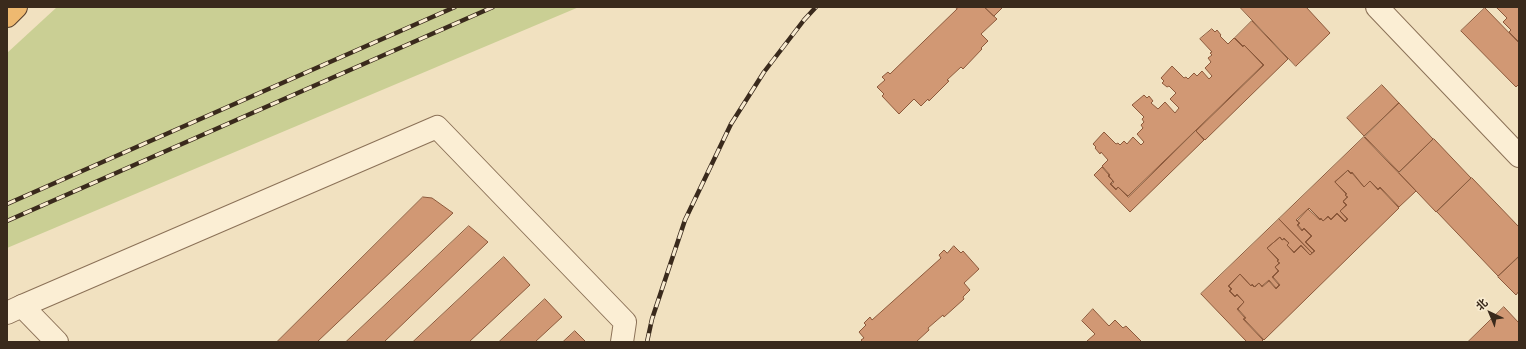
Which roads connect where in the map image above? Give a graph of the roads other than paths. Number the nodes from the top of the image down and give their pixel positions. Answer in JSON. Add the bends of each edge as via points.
{"nodes":[{"id":1,"x":16,"y":7,"type":"edge"},
{"id":2,"x":1377,"y":7,"type":"edge"},
{"id":3,"x":7,"y":16,"type":"edge"},
{"id":4,"x":1519,"y":156,"type":"edge"},
{"id":5,"x":15,"y":310,"type":"edge"},
{"id":6,"x":57,"y":342,"type":"edge"},
{"id":7,"x":622,"y":342,"type":"edge"}],
"edges":[{"from":1,"to":3,"type":"highway"},
{"from":2,"to":4,"type":"street"},
{"from":5,"to":6,"type":"street"},
{"from":5,"to":7,"type":"street","via":[[437,127],[624,322]]}]}
